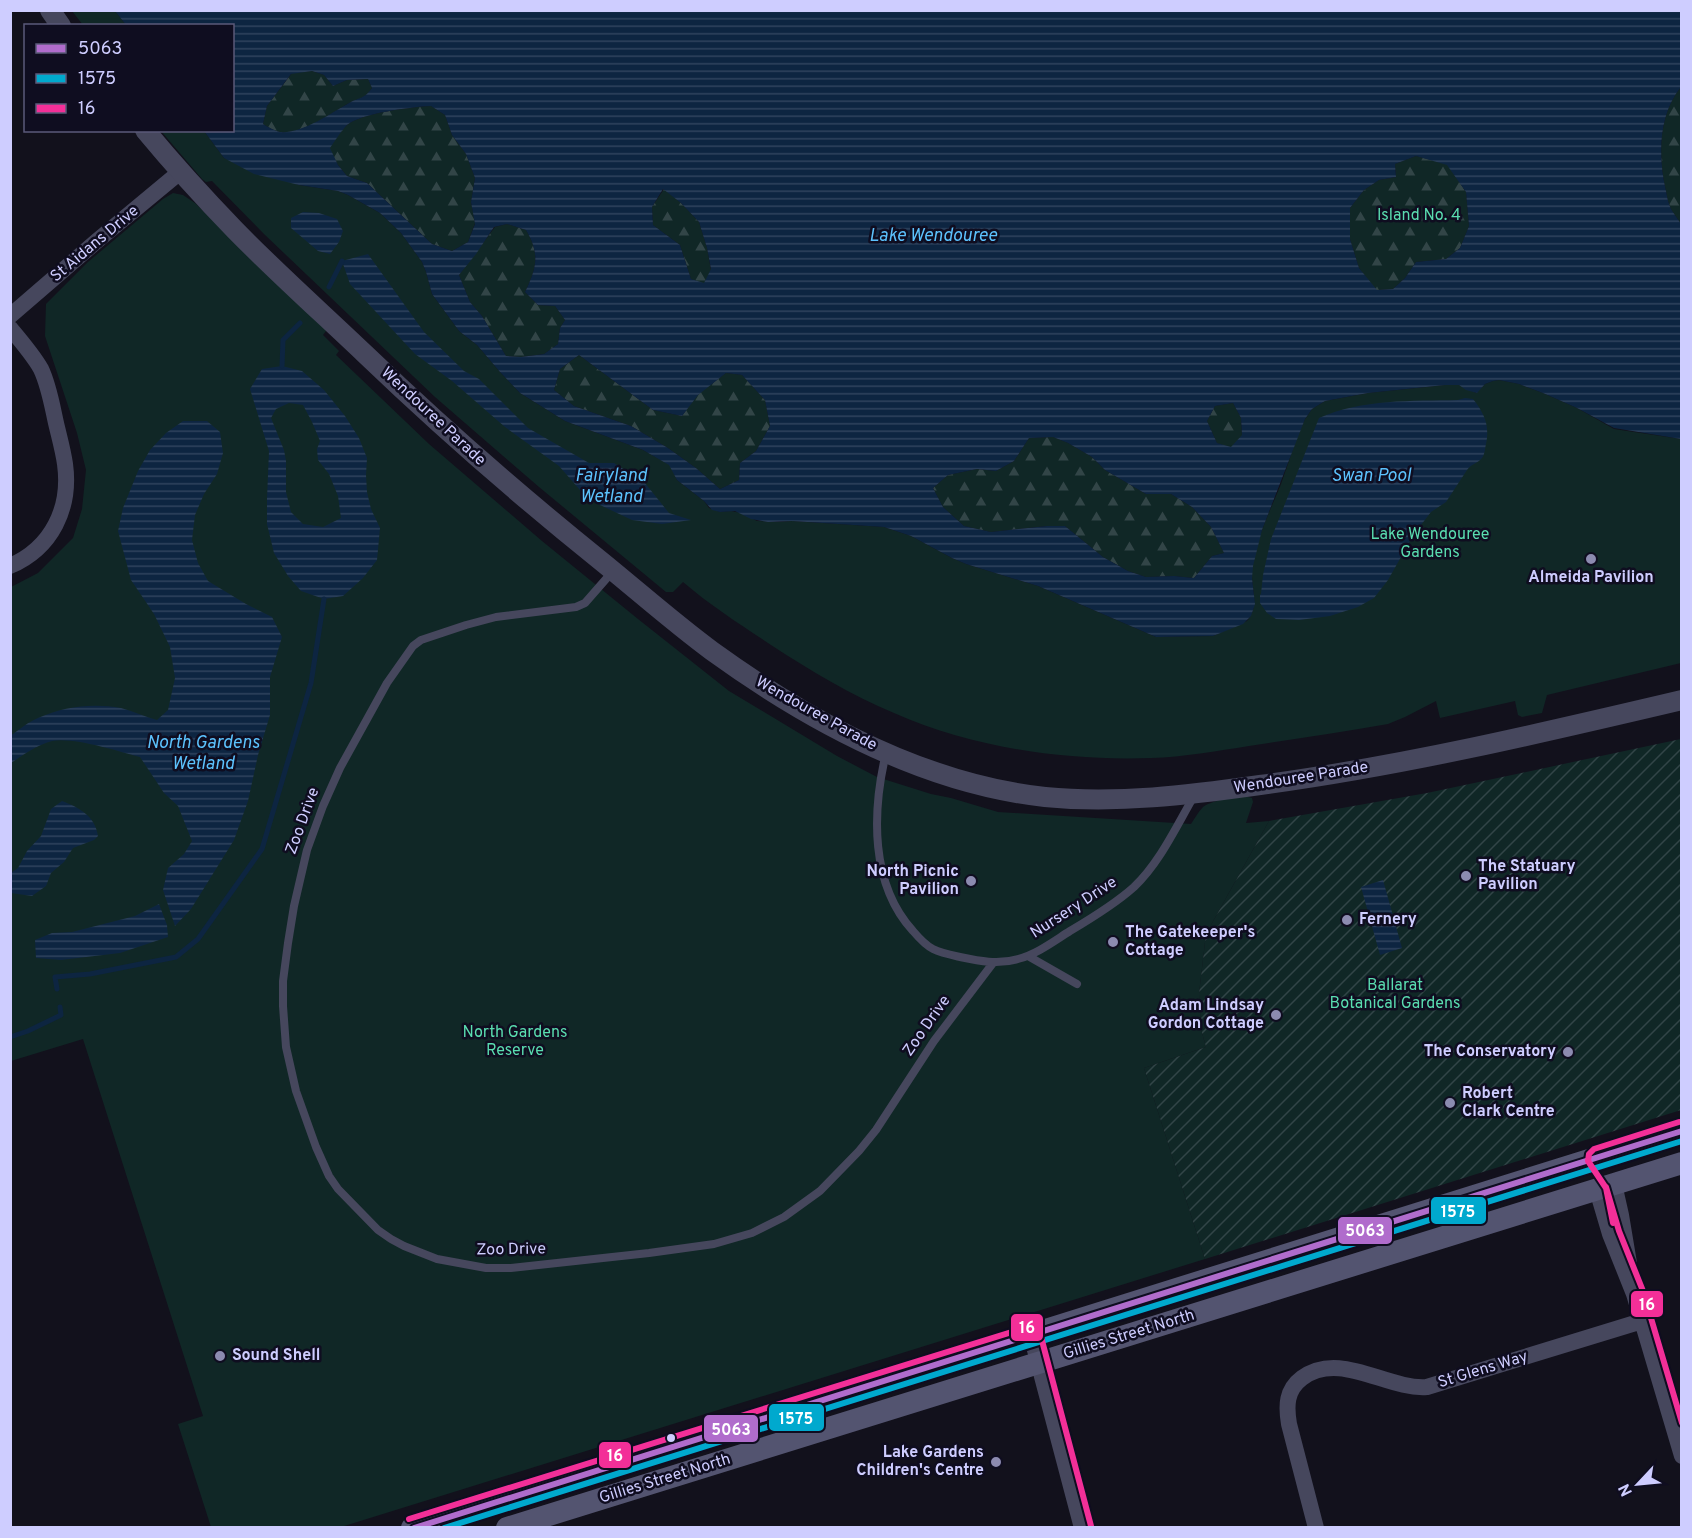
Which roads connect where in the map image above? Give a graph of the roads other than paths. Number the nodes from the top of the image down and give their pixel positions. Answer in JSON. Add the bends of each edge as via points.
{"nodes":[{"id":1,"x":50,"y":10,"type":"edge"},
{"id":2,"x":60,"y":24,"type":"edge"},
{"id":3,"x":147,"y":132,"type":"edge"},
{"id":4,"x":180,"y":172,"type":"junction"},
{"id":5,"x":10,"y":316,"type":"edge"},
{"id":6,"x":10,"y":328,"type":"edge"},
{"id":7,"x":10,"y":566,"type":"edge"},
{"id":8,"x":613,"y":572,"type":"junction"},
{"id":9,"x":1682,"y":700,"type":"edge"},
{"id":10,"x":886,"y":753,"type":"junction"},
{"id":11,"x":1195,"y":794,"type":"junction"},
{"id":12,"x":1028,"y":956,"type":"junction"},
{"id":13,"x":993,"y":963,"type":"junction"},
{"id":14,"x":1077,"y":984,"type":"dead end"},
{"id":15,"x":1682,"y":1131,"type":"edge"},
{"id":16,"x":1597,"y":1158,"type":"junction"},
{"id":17,"x":1682,"y":1163,"type":"edge"},
{"id":18,"x":1605,"y":1187,"type":"junction"},
{"id":19,"x":1642,"y":1321,"type":"junction"},
{"id":20,"x":1031,"y":1335,"type":"junction"},
{"id":21,"x":1038,"y":1363,"type":"junction"},
{"id":22,"x":1680,"y":1447,"type":"edge"},
{"id":23,"x":500,"y":1500,"type":"junction"},
{"id":24,"x":412,"y":1527,"type":"edge"},
{"id":25,"x":508,"y":1527,"type":"edge"},
{"id":26,"x":1082,"y":1527,"type":"edge"},
{"id":27,"x":1316,"y":1527,"type":"edge"}],
"edges":[{"from":1,"to":2,"type":"street"},
{"from":3,"to":4,"type":"street","name":"Wendouree Parade"},
{"from":4,"to":5,"type":"street","name":"St Aidans Drive"},
{"from":4,"to":8,"type":"street","name":"Wendouree Parade","via":[[238,234],[418,405]]},
{"from":6,"to":7,"type":"street","via":[[33,357],[46,383],[66,481],[63,504],[46,542]]},
{"from":8,"to":10,"type":"street","name":"Wendouree Parade","via":[[740,670],[839,730]]},
{"from":8,"to":13,"type":"lane","name":"Zoo Drive","via":[[585,603],[576,607],[496,617],[421,640],[413,646],[387,683],[323,806],[307,850],[294,906],[283,1006],[286,1047],[296,1091],[315,1147],[338,1189],[378,1230],[404,1246],[437,1259],[477,1266],[511,1268],[649,1253],[714,1244],[752,1233],[784,1217],[820,1191],[859,1151]]},
{"from":9,"to":11,"type":"street","name":"Wendouree Parade","via":[[1379,766]]},
{"from":10,"to":11,"type":"street","name":"Wendouree Parade","via":[[988,787],[1043,796],[1099,800]]},
{"from":10,"to":13,"type":"lane","via":[[878,791],[877,826],[882,868],[892,901],[910,928],[931,948]]},
{"from":11,"to":12,"type":"lane","name":"Nursery Drive","via":[[1161,852],[1135,886]]},
{"from":12,"to":13,"type":"lane","name":"Nursery Drive"},
{"from":12,"to":14,"type":"lane"},
{"from":15,"to":16,"type":"main road","name":"Gillies Street North"},
{"from":16,"to":18,"type":"main road"},
{"from":16,"to":20,"type":"main road","name":"Gillies Street North"},
{"from":17,"to":18,"type":"main road","name":"Gillies Street North"},
{"from":18,"to":19,"type":"street","via":[[1621,1215]]},
{"from":18,"to":21,"type":"main road","name":"Gillies Street North"},
{"from":19,"to":22,"type":"street"},
{"from":19,"to":27,"type":"street","name":"St Glens Way","via":[[1427,1387],[1406,1386],[1344,1369],[1314,1371],[1304,1376],[1290,1392],[1287,1408]]},
{"from":20,"to":21,"type":"street"},
{"from":20,"to":23,"type":"main road","name":"Gillies Street North"},
{"from":21,"to":25,"type":"main road","name":"Gillies Street North"},
{"from":21,"to":26,"type":"street"},
{"from":23,"to":24,"type":"main road","name":"Gillies Street North"},
{"from":23,"to":25,"type":"street"}]}
